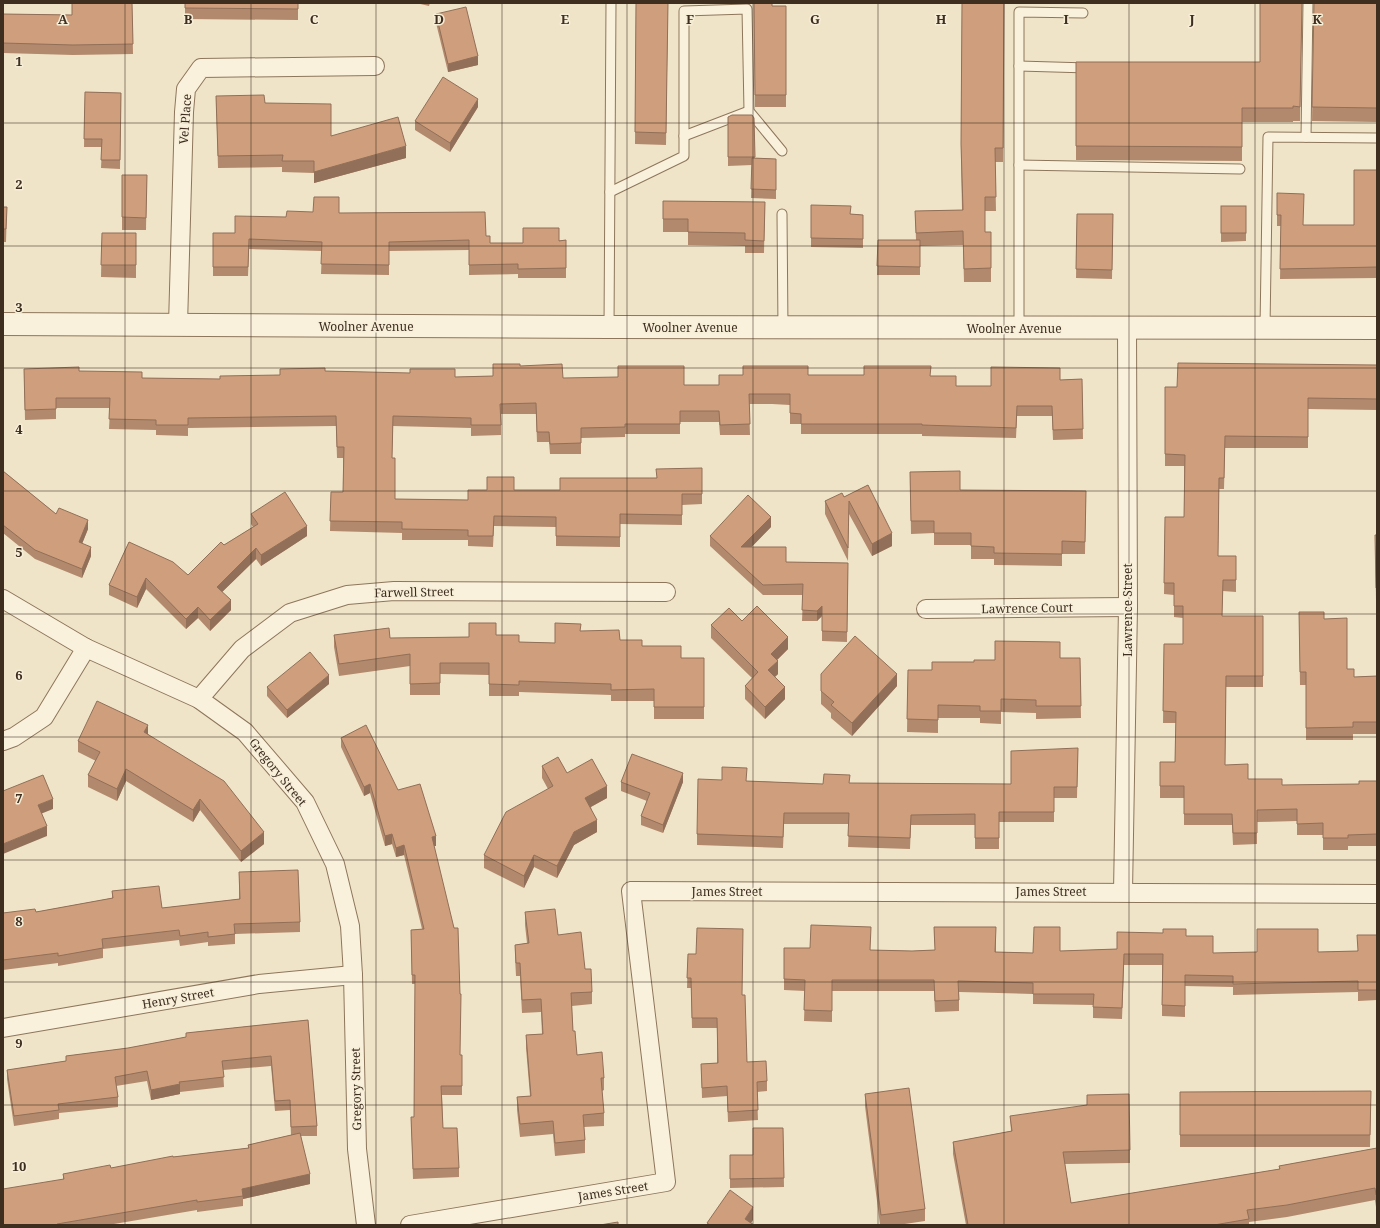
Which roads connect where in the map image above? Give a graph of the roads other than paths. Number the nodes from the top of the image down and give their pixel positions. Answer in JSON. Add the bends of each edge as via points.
{"nodes":[{"id":1,"x":611,"y":3,"type":"edge"},
{"id":2,"x":1308,"y":3,"type":"edge"},
{"id":3,"x":1083,"y":13,"type":"dead end"},
{"id":4,"x":375,"y":66,"type":"dead end"},
{"id":5,"x":1019,"y":66,"type":"junction"},
{"id":6,"x":1097,"y":68,"type":"edge"},
{"id":7,"x":749,"y":111,"type":"junction"},
{"id":8,"x":684,"y":136,"type":"junction"},
{"id":9,"x":1306,"y":137,"type":"junction"},
{"id":10,"x":1377,"y":138,"type":"edge"},
{"id":11,"x":782,"y":151,"type":"dead end"},
{"id":12,"x":1019,"y":165,"type":"junction"},
{"id":13,"x":1240,"y":169,"type":"dead end"},
{"id":14,"x":610,"y":192,"type":"junction"},
{"id":15,"x":782,"y":214,"type":"dead end"},
{"id":16,"x":3,"y":324,"type":"edge"},
{"id":17,"x":178,"y":325,"type":"junction"},
{"id":18,"x":609,"y":327,"type":"junction"},
{"id":19,"x":783,"y":328,"type":"junction"},
{"id":20,"x":1018,"y":328,"type":"junction"},
{"id":21,"x":1127,"y":328,"type":"junction"},
{"id":22,"x":1265,"y":328,"type":"junction"},
{"id":23,"x":1377,"y":328,"type":"edge"},
{"id":24,"x":666,"y":592,"type":"dead end"},
{"id":25,"x":3,"y":599,"type":"edge"},
{"id":26,"x":1128,"y":607,"type":"junction"},
{"id":27,"x":926,"y":609,"type":"dead end"},
{"id":28,"x":86,"y":648,"type":"junction"},
{"id":29,"x":199,"y":699,"type":"junction"},
{"id":30,"x":3,"y":741,"type":"edge"},
{"id":31,"x":1123,"y":892,"type":"junction"},
{"id":32,"x":1377,"y":894,"type":"edge"},
{"id":33,"x":353,"y":975,"type":"junction"},
{"id":34,"x":3,"y":1028,"type":"edge"},
{"id":35,"x":366,"y":1225,"type":"edge"},
{"id":36,"x":410,"y":1225,"type":"edge"}],
"edges":[{"from":1,"to":14,"type":"lane"},
{"from":2,"to":9,"type":"lane"},
{"from":3,"to":5,"type":"lane","via":[[1019,12]]},
{"from":4,"to":17,"type":"street","name":"Vel Place","via":[[200,68],[186,89],[184,112]]},
{"from":5,"to":6,"type":"lane"},
{"from":5,"to":12,"type":"lane"},
{"from":7,"to":8,"type":"lane"},
{"from":7,"to":8,"type":"lane","via":[[747,9],[684,11]]},
{"from":7,"to":11,"type":"lane"},
{"from":8,"to":14,"type":"lane","via":[[684,156]]},
{"from":9,"to":10,"type":"lane"},
{"from":9,"to":22,"type":"lane","via":[[1268,137]]},
{"from":12,"to":13,"type":"lane"},
{"from":12,"to":20,"type":"lane"},
{"from":14,"to":18,"type":"lane"},
{"from":15,"to":19,"type":"lane"},
{"from":16,"to":17,"type":"street","name":"Woolner Avenue"},
{"from":17,"to":18,"type":"street","name":"Woolner Avenue"},
{"from":18,"to":19,"type":"street","name":"Woolner Avenue"},
{"from":19,"to":20,"type":"street","name":"Woolner Avenue"},
{"from":20,"to":21,"type":"street","name":"Woolner Avenue"},
{"from":21,"to":22,"type":"street","name":"Woolner Avenue"},
{"from":21,"to":26,"type":"street","name":"Lawrence Street"},
{"from":22,"to":23,"type":"street","name":"Woolner Avenue"},
{"from":24,"to":29,"type":"street","name":"Farwell Street","via":[[394,591],[347,595],[290,613],[242,649]]},
{"from":25,"to":28,"type":"street","name":"Gregory Street"},
{"from":26,"to":27,"type":"street","name":"Lawrence Court"},
{"from":26,"to":31,"type":"street","name":"Lawrence Street"},
{"from":28,"to":29,"type":"street","name":"Gregory Street"},
{"from":28,"to":30,"type":"street","via":[[44,717],[14,737]]},
{"from":29,"to":33,"type":"street","name":"Gregory Street","via":[[245,732],[305,802],[335,864],[350,926]]},
{"from":31,"to":32,"type":"street","name":"James Street"},
{"from":31,"to":36,"type":"street","name":"James Street","via":[[631,891],[666,1182]]},
{"from":33,"to":34,"type":"street","name":"Henry Street","via":[[259,984]]},
{"from":33,"to":35,"type":"street","name":"Gregory Street","via":[[357,1149]]}]}
